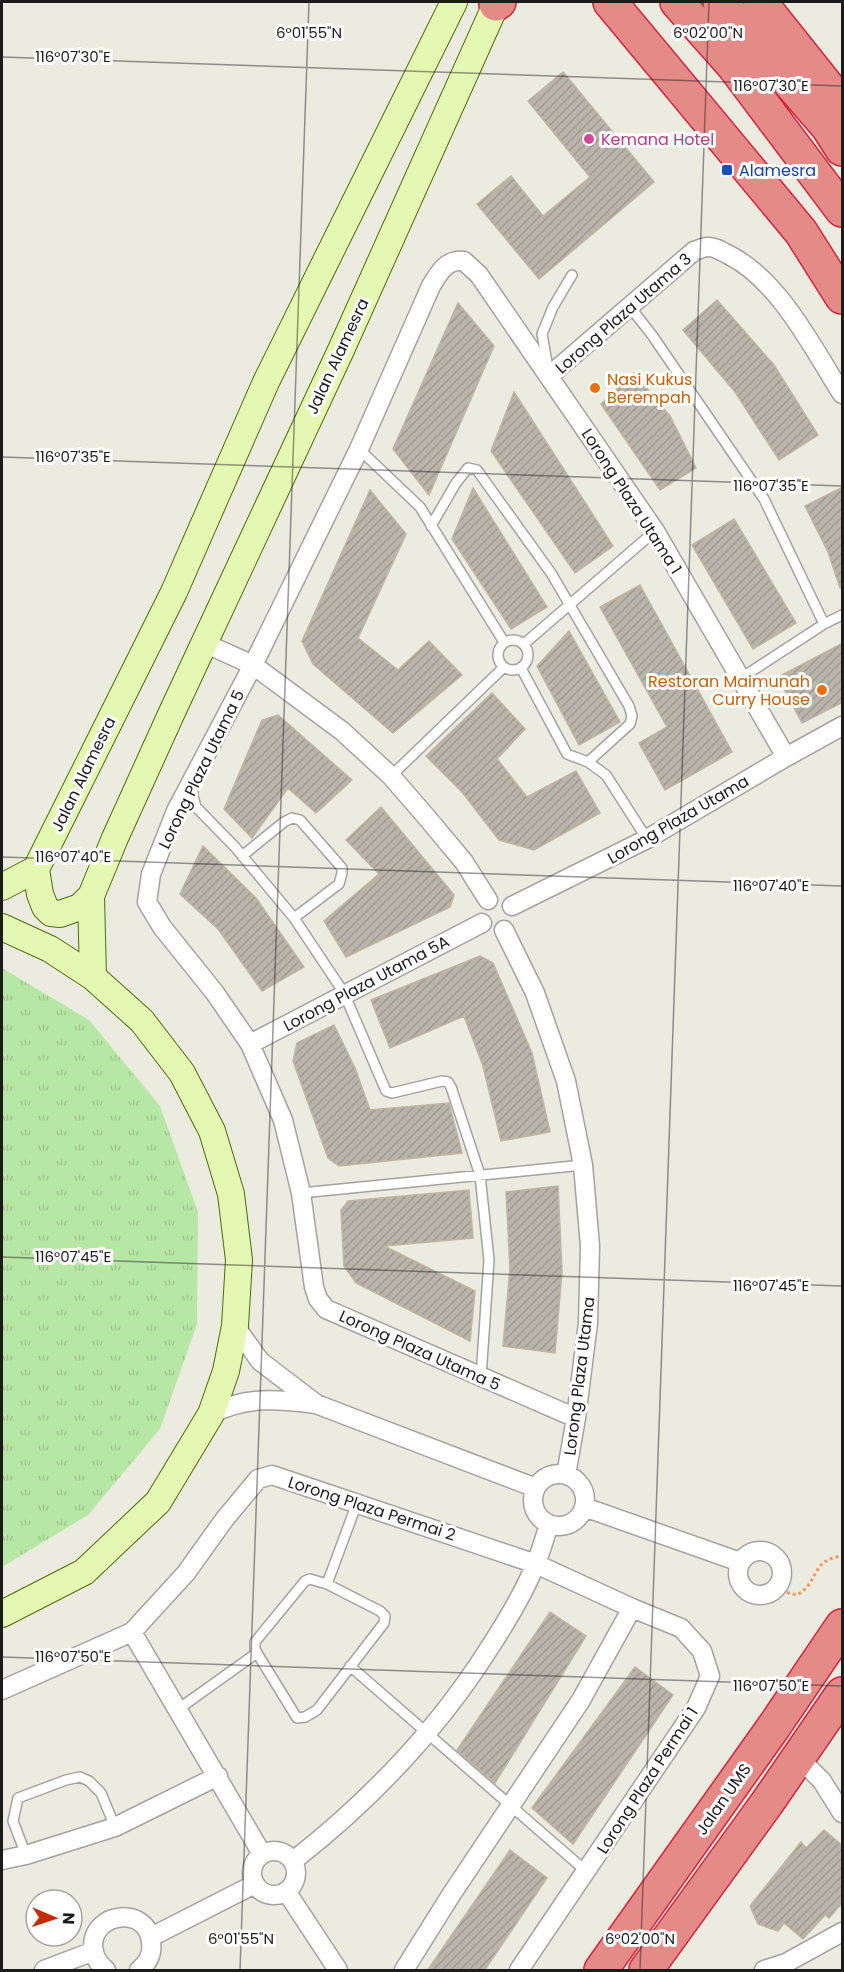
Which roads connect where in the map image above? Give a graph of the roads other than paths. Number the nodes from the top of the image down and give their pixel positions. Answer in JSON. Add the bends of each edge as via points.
{"nodes":[{"id":1,"x":454,"y":2,"type":"edge"},
{"id":2,"x":498,"y":2,"type":"edge"},
{"id":3,"x":610,"y":2,"type":"edge"},
{"id":4,"x":676,"y":2,"type":"edge"},
{"id":5,"x":720,"y":2,"type":"edge"},
{"id":6,"x":760,"y":2,"type":"edge"},
{"id":7,"x":843,"y":105,"type":"edge"},
{"id":8,"x":843,"y":149,"type":"edge"},
{"id":9,"x":843,"y":210,"type":"edge"},
{"id":10,"x":458,"y":261,"type":"joint"},
{"id":11,"x":572,"y":275,"type":"dead end"},
{"id":12,"x":843,"y":297,"type":"edge"},
{"id":13,"x":630,"y":307,"type":"junction"},
{"id":14,"x":549,"y":376,"type":"junction"},
{"id":15,"x":843,"y":394,"type":"edge"},
{"id":16,"x":359,"y":449,"type":"junction"},
{"id":17,"x":431,"y":526,"type":"junction"},
{"id":18,"x":655,"y":531,"type":"junction"},
{"id":19,"x":570,"y":604,"type":"junction"},
{"id":20,"x":843,"y":615,"type":"edge"},
{"id":21,"x":824,"y":624,"type":"junction"},
{"id":22,"x":504,"y":642,"type":"junction"},
{"id":23,"x":204,"y":643,"type":"junction"},
{"id":24,"x":524,"y":644,"type":"junction"},
{"id":25,"x":253,"y":665,"type":"junction"},
{"id":26,"x":504,"y":667,"type":"junction"},
{"id":27,"x":521,"y":668,"type":"junction"},
{"id":28,"x":741,"y":678,"type":"junction"},
{"id":29,"x":843,"y":726,"type":"edge"},
{"id":30,"x":786,"y":757,"type":"junction"},
{"id":31,"x":588,"y":762,"type":"junction"},
{"id":32,"x":391,"y":776,"type":"junction"},
{"id":33,"x":193,"y":779,"type":"junction"},
{"id":34,"x":647,"y":839,"type":"junction"},
{"id":35,"x":242,"y":856,"type":"junction"},
{"id":36,"x":36,"y":868,"type":"junction"},
{"id":37,"x":2,"y":887,"type":"edge"},
{"id":38,"x":91,"y":896,"type":"junction"},
{"id":39,"x":488,"y":900,"type":"junction"},
{"id":40,"x":512,"y":906,"type":"junction"},
{"id":41,"x":294,"y":918,"type":"junction"},
{"id":42,"x":482,"y":923,"type":"junction"},
{"id":43,"x":2,"y":927,"type":"edge"},
{"id":44,"x":504,"y":930,"type":"junction"},
{"id":45,"x":93,"y":977,"type":"junction"},
{"id":46,"x":344,"y":993,"type":"junction"},
{"id":47,"x":250,"y":1044,"type":"junction"},
{"id":48,"x":582,"y":1165,"type":"junction"},
{"id":49,"x":480,"y":1175,"type":"junction"},
{"id":50,"x":301,"y":1192,"type":"junction"},
{"id":51,"x":235,"y":1326,"type":"junction"},
{"id":52,"x":481,"y":1377,"type":"junction"},
{"id":53,"x":316,"y":1404,"type":"junction"},
{"id":54,"x":211,"y":1414,"type":"junction"},
{"id":55,"x":576,"y":1418,"type":"junction"},
{"id":56,"x":566,"y":1475,"type":"junction"},
{"id":57,"x":536,"y":1488,"type":"junction"},
{"id":58,"x":357,"y":1503,"type":"junction"},
{"id":59,"x":584,"y":1507,"type":"junction"},
{"id":60,"x":549,"y":1524,"type":"junction"},
{"id":61,"x":740,"y":1562,"type":"junction"},
{"id":62,"x":536,"y":1564,"type":"junction"},
{"id":63,"x":327,"y":1584,"type":"junction"},
{"id":64,"x":632,"y":1608,"type":"junction"},
{"id":65,"x":2,"y":1614,"type":"edge"},
{"id":66,"x":843,"y":1626,"type":"edge"},
{"id":67,"x":132,"y":1632,"type":"junction"},
{"id":68,"x":257,"y":1653,"type":"junction"},
{"id":69,"x":350,"y":1666,"type":"junction"},
{"id":70,"x":2,"y":1690,"type":"edge"},
{"id":71,"x":843,"y":1694,"type":"edge"},
{"id":72,"x":177,"y":1710,"type":"junction"},
{"id":73,"x":843,"y":1719,"type":"edge"},
{"id":74,"x":428,"y":1734,"type":"junction"},
{"id":75,"x":809,"y":1768,"type":"junction"},
{"id":76,"x":218,"y":1776,"type":"junction"},
{"id":77,"x":767,"y":1803,"type":"junction"},
{"id":78,"x":511,"y":1806,"type":"junction"},
{"id":79,"x":843,"y":1813,"type":"edge"},
{"id":80,"x":115,"y":1827,"type":"junction"},
{"id":81,"x":262,"y":1854,"type":"junction"},
{"id":82,"x":26,"y":1855,"type":"junction"},
{"id":83,"x":2,"y":1860,"type":"edge"},
{"id":84,"x":293,"y":1861,"type":"junction"},
{"id":85,"x":587,"y":1872,"type":"junction"},
{"id":86,"x":255,"y":1884,"type":"junction"},
{"id":87,"x":286,"y":1891,"type":"junction"},
{"id":88,"x":843,"y":1932,"type":"edge"},
{"id":89,"x":151,"y":1937,"type":"junction"},
{"id":90,"x":94,"y":1951,"type":"junction"},
{"id":91,"x":44,"y":1971,"type":"edge"},
{"id":92,"x":106,"y":1971,"type":"edge"},
{"id":93,"x":139,"y":1971,"type":"edge"},
{"id":94,"x":338,"y":1971,"type":"edge"},
{"id":95,"x":404,"y":1971,"type":"edge"},
{"id":96,"x":519,"y":1971,"type":"edge"},
{"id":97,"x":601,"y":1971,"type":"edge"},
{"id":98,"x":646,"y":1971,"type":"edge"},
{"id":99,"x":764,"y":1971,"type":"edge"}],
"edges":[{"from":1,"to":36,"type":"street","name":"Jalan Alamesra","via":[[266,382],[174,592]]},
{"from":2,"to":23,"type":"street","name":"Jalan Alamesra"},
{"from":3,"to":12,"type":"highway","via":[[801,232]]},
{"from":4,"to":9,"type":"highway","via":[[733,65]]},
{"from":5,"to":8,"type":"highway"},
{"from":6,"to":7,"type":"highway"},
{"from":10,"to":14,"type":"street","name":"Lorong Plaza Utama 1","via":[[464,261],[479,275]]},
{"from":10,"to":16,"type":"street","name":"Lorong Plaza Utama 5","via":[[444,267],[431,286]]},
{"from":11,"to":14,"type":"lane","via":[[542,334]]},
{"from":13,"to":14,"type":"street","name":"Lorong Plaza Utama 3"},
{"from":13,"to":15,"type":"street","name":"Lorong Plaza Utama 3","via":[[694,251],[708,247],[719,250],[760,276],[786,307]]},
{"from":13,"to":21,"type":"lane","via":[[764,499]]},
{"from":14,"to":18,"type":"street","name":"Lorong Plaza Utama 1"},
{"from":16,"to":17,"type":"lane","via":[[420,507]]},
{"from":16,"to":25,"type":"street","name":"Lorong Plaza Utama 5"},
{"from":17,"to":19,"type":"lane","via":[[468,468],[477,470]]},
{"from":17,"to":22,"type":"lane"},
{"from":18,"to":19,"type":"lane"},
{"from":18,"to":28,"type":"street","name":"Lorong Plaza Utama 1"},
{"from":19,"to":24,"type":"lane"},
{"from":19,"to":31,"type":"lane","via":[[632,717],[630,724]]},
{"from":20,"to":21,"type":"lane"},
{"from":21,"to":28,"type":"lane"},
{"from":22,"to":24,"type":"lane","via":[[513,639]]},
{"from":22,"to":26,"type":"lane","via":[[498,657]]},
{"from":23,"to":25,"type":"street"},
{"from":23,"to":38,"type":"street","name":"Jalan Alamesra"},
{"from":24,"to":27,"type":"lane","via":[[529,657]]},
{"from":25,"to":32,"type":"street","via":[[342,731]]},
{"from":25,"to":33,"type":"street","name":"Lorong Plaza Utama 5"},
{"from":26,"to":27,"type":"lane"},
{"from":26,"to":32,"type":"lane"},
{"from":27,"to":31,"type":"lane","via":[[567,754]]},
{"from":28,"to":30,"type":"street","name":"Lorong Plaza Utama 1"},
{"from":29,"to":30,"type":"street","name":"Lorong Plaza Utama"},
{"from":30,"to":34,"type":"street","name":"Lorong Plaza Utama"},
{"from":31,"to":34,"type":"lane","via":[[606,775]]},
{"from":32,"to":39,"type":"street","via":[[464,862]]},
{"from":33,"to":35,"type":"lane","via":[[196,807]]},
{"from":33,"to":47,"type":"street","name":"Lorong Plaza Utama 5","via":[[151,874],[147,902]]},
{"from":34,"to":40,"type":"street","name":"Lorong Plaza Utama"},
{"from":35,"to":41,"type":"lane"},
{"from":35,"to":41,"type":"lane","via":[[292,818],[300,820],[342,868],[339,884]]},
{"from":36,"to":37,"type":"street"},
{"from":36,"to":38,"type":"street","via":[[40,894],[51,912],[60,914],[80,907]]},
{"from":38,"to":45,"type":"street"},
{"from":39,"to":40,"type":"street","via":[[504,899]]},
{"from":39,"to":42,"type":"street","via":[[480,912]]},
{"from":40,"to":44,"type":"street","via":[[514,917]]},
{"from":41,"to":46,"type":"lane"},
{"from":42,"to":44,"type":"street","via":[[494,932]]},
{"from":42,"to":46,"type":"street","name":"Lorong Plaza Utama 5A"},
{"from":43,"to":45,"type":"street","via":[[50,949]]},
{"from":44,"to":48,"type":"street","name":"Lorong Plaza Utama","via":[[535,993],[566,1081]]},
{"from":45,"to":51,"type":"street","via":[[142,1021],[182,1073],[212,1131],[234,1216],[239,1260]]},
{"from":46,"to":47,"type":"street","name":"Lorong Plaza Utama 5A"},
{"from":46,"to":49,"type":"lane","via":[[386,1091],[448,1082]]},
{"from":47,"to":50,"type":"street","name":"Lorong Plaza Utama 5","via":[[283,1120]]},
{"from":48,"to":49,"type":"lane"},
{"from":48,"to":55,"type":"street","name":"Lorong Plaza Utama","via":[[590,1246],[588,1323]]},
{"from":49,"to":50,"type":"lane"},
{"from":49,"to":52,"type":"lane","via":[[489,1260]]},
{"from":50,"to":52,"type":"street","name":"Lorong Plaza Utama 5","via":[[314,1287],[326,1309]]},
{"from":51,"to":53,"type":"street","via":[[260,1361]]},
{"from":51,"to":54,"type":"street","via":[[226,1371]]},
{"from":52,"to":55,"type":"street","name":"Lorong Plaza Utama 5"},
{"from":53,"to":54,"type":"street","via":[[253,1401]]},
{"from":53,"to":57,"type":"street"},
{"from":54,"to":65,"type":"street","via":[[158,1502],[84,1572]]},
{"from":55,"to":56,"type":"street","name":"Lorong Plaza Utama"},
{"from":56,"to":57,"type":"street","via":[[549,1476]]},
{"from":56,"to":59,"type":"street","via":[[583,1491]]},
{"from":57,"to":60,"type":"street","via":[[533,1505]]},
{"from":58,"to":62,"type":"street","name":"Lorong Plaza Permai 2"},
{"from":58,"to":63,"type":"lane"},
{"from":58,"to":67,"type":"street","name":"Lorong Plaza Permai 2","via":[[272,1475],[258,1479],[186,1573]]},
{"from":59,"to":60,"type":"street","via":[[566,1525]]},
{"from":59,"to":61,"type":"street"},
{"from":60,"to":62,"type":"street"},
{"from":61,"to":61,"type":"street","via":[[750,1552],[772,1554],[781,1565],[781,1580],[765,1594],[751,1593],[738,1576]]},
{"from":62,"to":64,"type":"street","name":"Lorong Plaza Permai 1"},
{"from":62,"to":74,"type":"street","via":[[505,1624]]},
{"from":63,"to":68,"type":"lane","via":[[305,1581],[255,1642]]},
{"from":63,"to":69,"type":"lane","via":[[385,1616],[384,1623]]},
{"from":64,"to":78,"type":"street","via":[[581,1700]]},
{"from":64,"to":85,"type":"street","name":"Lorong Plaza Permai 1","via":[[681,1628],[702,1651],[710,1676],[696,1708]]},
{"from":66,"to":97,"type":"highway","name":"Jalan UMS"},
{"from":67,"to":70,"type":"street","name":"Lorong Plaza Permai 2"},
{"from":67,"to":72,"type":"street"},
{"from":68,"to":69,"type":"lane","via":[[297,1718],[317,1710]]},
{"from":68,"to":72,"type":"lane"},
{"from":69,"to":74,"type":"lane"},
{"from":71,"to":77,"type":"highway"},
{"from":72,"to":76,"type":"street"},
{"from":73,"to":75,"type":"highway"},
{"from":74,"to":78,"type":"lane"},
{"from":74,"to":84,"type":"street","via":[[364,1802]]},
{"from":75,"to":77,"type":"highway","via":[[799,1782]]},
{"from":75,"to":79,"type":"street"},
{"from":76,"to":80,"type":"street"},
{"from":76,"to":81,"type":"street"},
{"from":77,"to":98,"type":"highway"},
{"from":78,"to":85,"type":"lane"},
{"from":78,"to":95,"type":"street"},
{"from":80,"to":82,"type":"street"},
{"from":80,"to":82,"type":"lane","via":[[101,1793],[90,1781],[66,1780],[18,1798],[13,1821]]},
{"from":81,"to":84,"type":"street","via":[[282,1852]]},
{"from":81,"to":86,"type":"street","via":[[253,1865]]},
{"from":82,"to":83,"type":"street"},
{"from":84,"to":87,"type":"street","via":[[295,1881]]},
{"from":85,"to":96,"type":"street","name":"Lorong Plaza Permai 1"},
{"from":86,"to":87,"type":"street","via":[[273,1895]]},
{"from":86,"to":89,"type":"street"},
{"from":87,"to":94,"type":"street"},
{"from":88,"to":99,"type":"street","via":[[786,1964]]},
{"from":89,"to":90,"type":"street","via":[[146,1928],[130,1917],[111,1919],[97,1932]]},
{"from":89,"to":93,"type":"street","via":[[151,1955]]},
{"from":90,"to":91,"type":"street"},
{"from":90,"to":92,"type":"street"}]}
